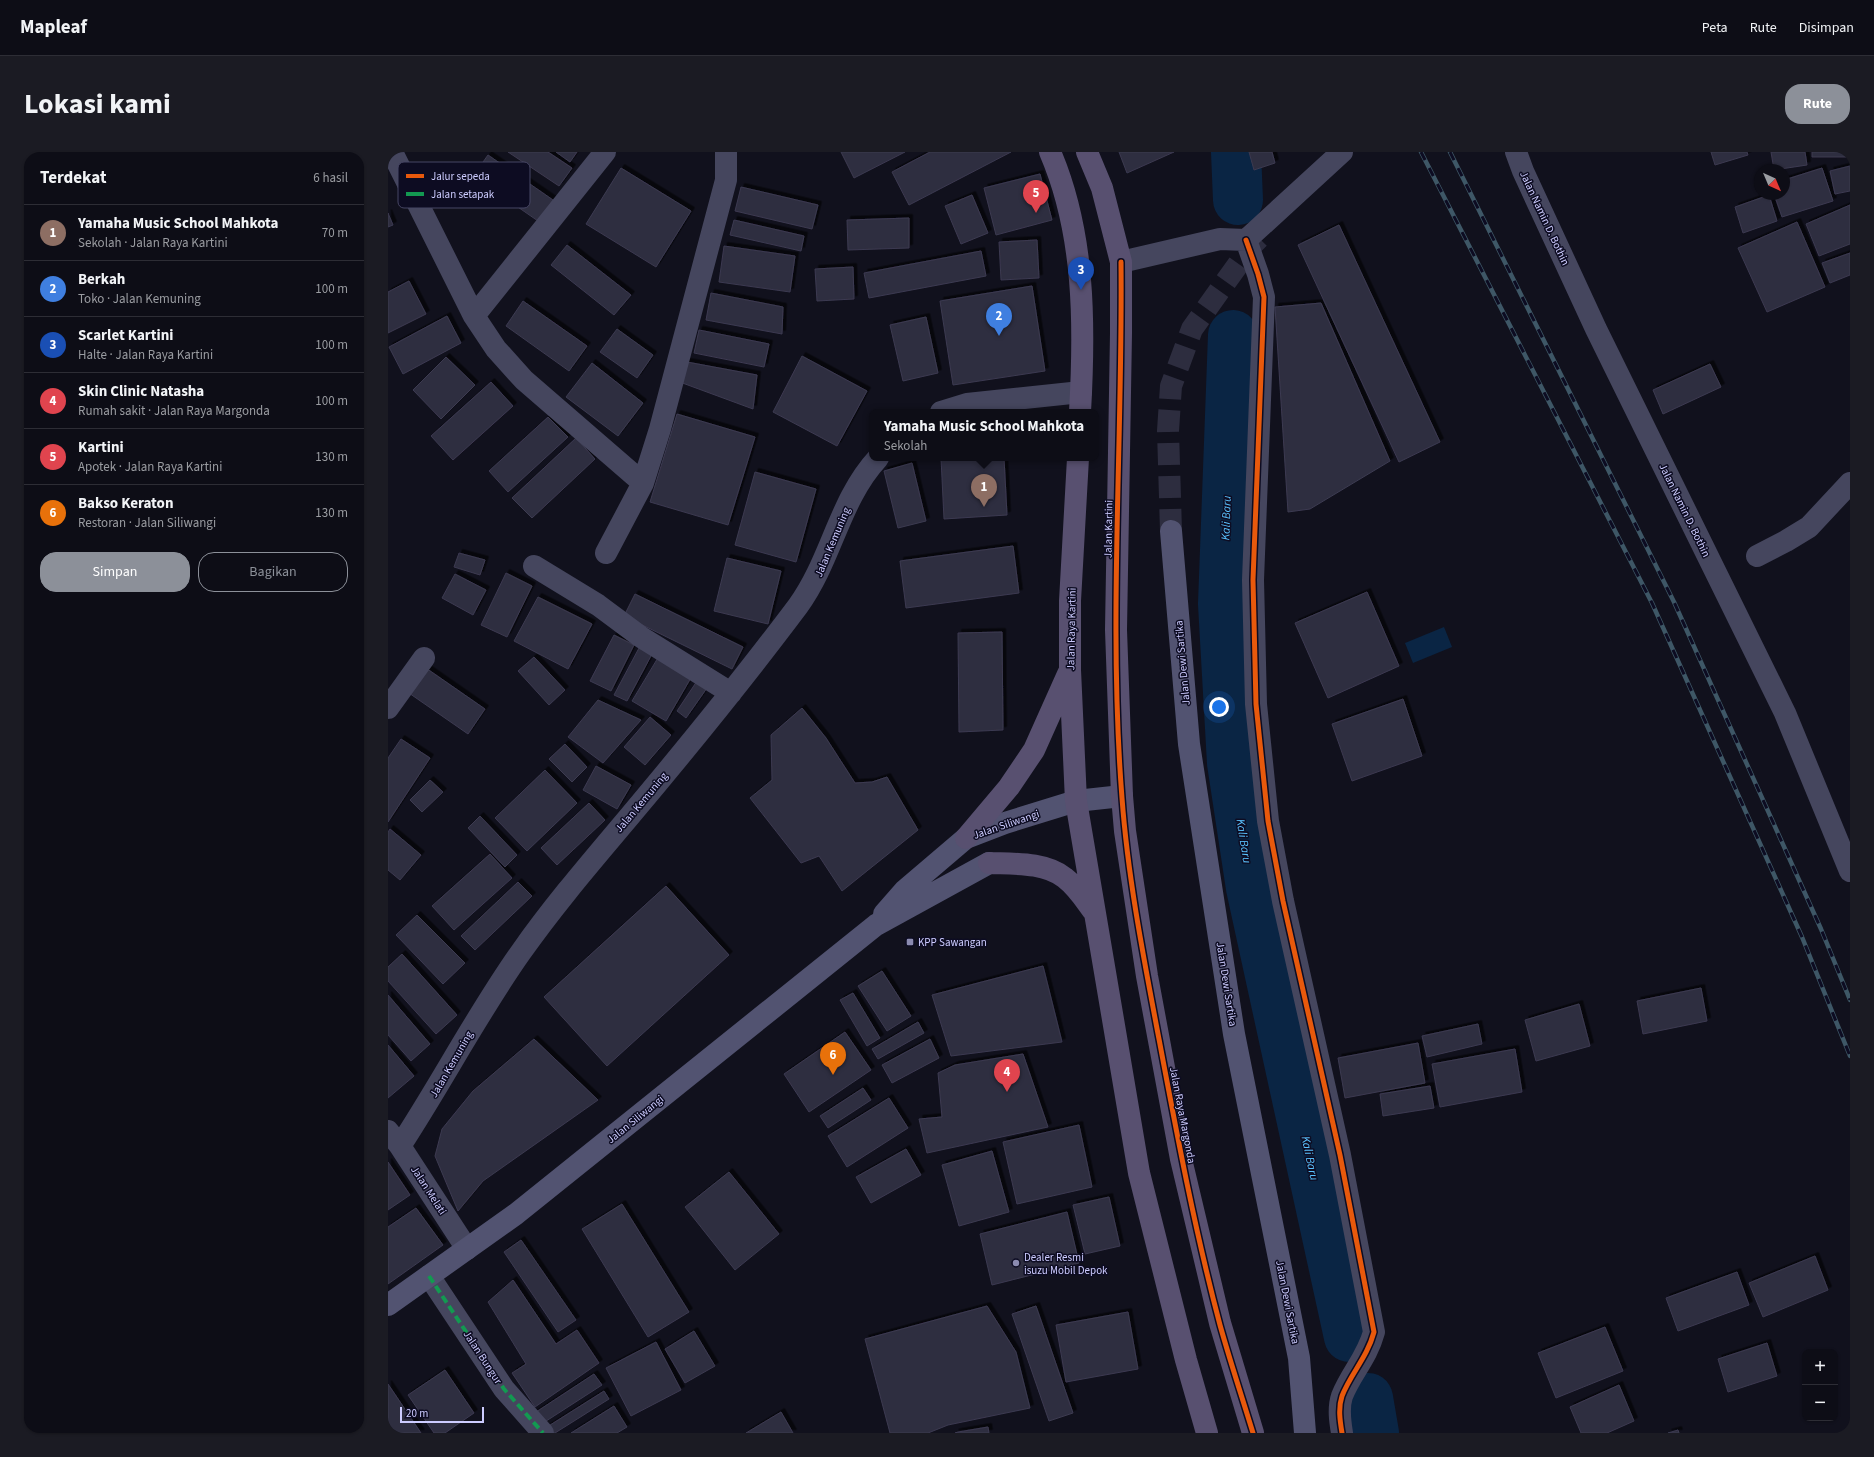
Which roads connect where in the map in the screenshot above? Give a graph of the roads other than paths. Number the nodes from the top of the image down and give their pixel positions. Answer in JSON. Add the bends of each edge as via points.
{"nodes":[{"id":1,"x":392,"y":152,"type":"edge"},
{"id":2,"x":605,"y":152,"type":"edge"},
{"id":3,"x":726,"y":152,"type":"edge"},
{"id":4,"x":1050,"y":152,"type":"edge"},
{"id":5,"x":1087,"y":152,"type":"edge"},
{"id":6,"x":1342,"y":152,"type":"edge"},
{"id":7,"x":1516,"y":152,"type":"edge"},
{"id":8,"x":398,"y":164,"type":"edge"},
{"id":9,"x":420,"y":208,"type":"edge"},
{"id":10,"x":1246,"y":240,"type":"junction"},
{"id":11,"x":1121,"y":262,"type":"junction"},
{"id":12,"x":474,"y":316,"type":"junction"},
{"id":13,"x":1081,"y":402,"type":"edge"},
{"id":14,"x":951,"y":409,"type":"edge"},
{"id":15,"x":876,"y":461,"type":"edge"},
{"id":16,"x":1078,"y":461,"type":"edge"},
{"id":17,"x":643,"y":483,"type":"junction"},
{"id":18,"x":1850,"y":483,"type":"edge"},
{"id":19,"x":1171,"y":531,"type":"tunnel mouth"},
{"id":20,"x":606,"y":553,"type":"dead end"},
{"id":21,"x":1757,"y":556,"type":"dead end"},
{"id":22,"x":534,"y":566,"type":"dead end"},
{"id":23,"x":424,"y":658,"type":"dead end"},
{"id":24,"x":1070,"y":670,"type":"junction"},
{"id":25,"x":731,"y":693,"type":"junction"},
{"id":26,"x":388,"y":708,"type":"edge"},
{"id":27,"x":1122,"y":796,"type":"junction"},
{"id":28,"x":1076,"y":801,"type":"junction"},
{"id":29,"x":966,"y":838,"type":"junction"},
{"id":30,"x":1850,"y":871,"type":"edge"},
{"id":31,"x":1094,"y":913,"type":"junction"},
{"id":32,"x":876,"y":925,"type":"junction"},
{"id":33,"x":394,"y":1139,"type":"edge"},
{"id":34,"x":467,"y":1249,"type":"junction"},
{"id":35,"x":430,"y":1276,"type":"junction"},
{"id":36,"x":388,"y":1305,"type":"edge"},
{"id":37,"x":543,"y":1433,"type":"edge"},
{"id":38,"x":1207,"y":1433,"type":"edge"},
{"id":39,"x":1253,"y":1433,"type":"edge"},
{"id":40,"x":1305,"y":1433,"type":"edge"},
{"id":41,"x":1342,"y":1433,"type":"edge"}],
"edges":[{"from":1,"to":8,"type":"street"},
{"from":2,"to":12,"type":"street"},
{"from":3,"to":17,"type":"street","via":[[726,180],[662,422]]},
{"from":4,"to":13,"type":"main road","via":[[1070,213],[1079,264]]},
{"from":5,"to":11,"type":"main road","via":[[1102,188]]},
{"from":6,"to":10,"type":"street"},
{"from":7,"to":30,"type":"street","name":"Jalan Namin D. Bothin","via":[[1522,171],[1596,329],[1785,713]]},
{"from":9,"to":12,"type":"street"},
{"from":10,"to":11,"type":"street","via":[[1220,239]]},
{"from":10,"to":41,"type":"street","via":[[1264,297],[1253,580],[1256,704],[1268,821],[1283,901],[1340,1155],[1374,1332],[1370,1348],[1342,1397],[1339,1416]]},
{"from":11,"to":27,"type":"main road","name":"Jalan Kartini","via":[[1116,630]]},
{"from":12,"to":17,"type":"street","via":[[496,349],[524,380]]},
{"from":13,"to":14,"type":"street","via":[[968,404]]},
{"from":15,"to":25,"type":"street","name":"Jalan Kemuning","via":[[858,483],[816,579]]},
{"from":16,"to":24,"type":"main road","name":"Jalan Raya Kartini","via":[[1070,601]]},
{"from":17,"to":20,"type":"street"},
{"from":18,"to":21,"type":"street","via":[[1808,527]]},
{"from":19,"to":40,"type":"main road","name":"Jalan Dewi Sartika","via":[[1189,744],[1234,1034],[1299,1358]]},
{"from":22,"to":25,"type":"street"},
{"from":23,"to":26,"type":"street"},
{"from":24,"to":28,"type":"main road","name":"Jalan Raya Kartini"},
{"from":24,"to":29,"type":"main road","via":[[1034,750],[1009,787]]},
{"from":25,"to":33,"type":"street","name":"Jalan Kemuning","via":[[579,877],[521,952],[484,1008],[430,1100]]},
{"from":27,"to":28,"type":"main road","name":"Jalan Siliwangi"},
{"from":27,"to":39,"type":"main road","name":"Jalan Raya Margonda","via":[[1147,976],[1181,1159],[1220,1323]]},
{"from":28,"to":29,"type":"main road","name":"Jalan Siliwangi"},
{"from":28,"to":31,"type":"main road"},
{"from":29,"to":32,"type":"main road","name":"Jalan Siliwangi","via":[[905,890]]},
{"from":31,"to":32,"type":"main road","name":"Jalan Siliwangi","via":[[1077,890],[1050,870],[1032,865],[989,863]]},
{"from":31,"to":38,"type":"main road","via":[[1139,1173]]},
{"from":32,"to":34,"type":"main road","name":"Jalan Siliwangi","via":[[516,1214]]},
{"from":33,"to":34,"type":"street","name":"Jalan Melati"},
{"from":34,"to":35,"type":"main road","name":"Jalan Siliwangi"},
{"from":35,"to":36,"type":"main road","name":"Jalan Siliwangi"},
{"from":35,"to":37,"type":"street","name":"Jalan Bungur","via":[[504,1389]]}]}
